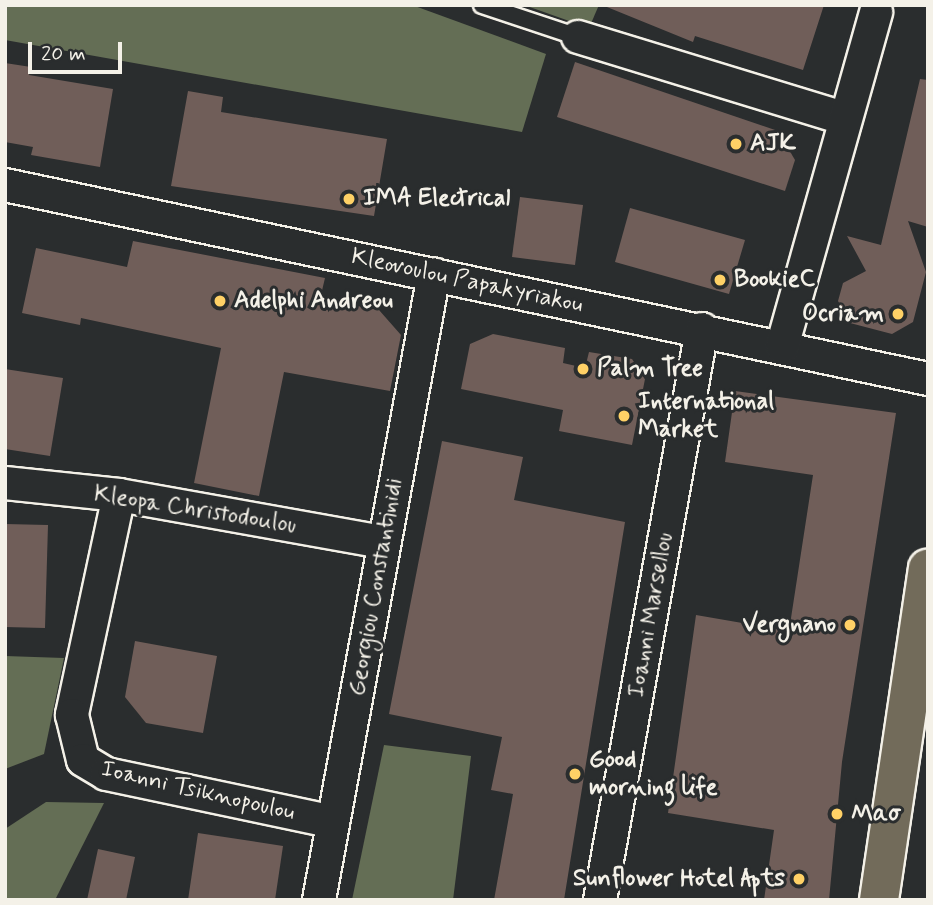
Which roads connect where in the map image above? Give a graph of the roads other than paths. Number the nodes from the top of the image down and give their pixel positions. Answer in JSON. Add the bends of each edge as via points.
{"nodes":[{"id":1,"x":482,"y":5,"type":"edge"},
{"id":2,"x":876,"y":12,"type":"dead end"},
{"id":3,"x":578,"y":37,"type":"joint"},
{"id":4,"x":843,"y":118,"type":"junction"},
{"id":5,"x":5,"y":185,"type":"edge"},
{"id":6,"x":434,"y":274,"type":"junction"},
{"id":7,"x":702,"y":329,"type":"junction"},
{"id":8,"x":782,"y":347,"type":"junction"},
{"id":9,"x":928,"y":379,"type":"edge"},
{"id":10,"x":5,"y":483,"type":"edge"},
{"id":11,"x":119,"y":495,"type":"junction"},
{"id":12,"x":384,"y":542,"type":"junction"},
{"id":13,"x":928,"y":569,"type":"edge"},
{"id":14,"x":918,"y":692,"type":"edge"},
{"id":15,"x":333,"y":822,"type":"junction"},
{"id":16,"x":319,"y":900,"type":"edge"},
{"id":17,"x":600,"y":900,"type":"edge"},
{"id":18,"x":878,"y":900,"type":"edge"}],
"edges":[{"from":1,"to":3,"type":"lane"},
{"from":2,"to":4,"type":"street"},
{"from":3,"to":4,"type":"street"},
{"from":4,"to":8,"type":"street"},
{"from":5,"to":6,"type":"street","name":"Kleovoulou Papakyriakou"},
{"from":6,"to":7,"type":"street","name":"Kleovoulou Papakyriakou"},
{"from":6,"to":12,"type":"street","name":"Georgiou Constantinidi"},
{"from":7,"to":8,"type":"street","name":"Kleovoulou Papakyriakou"},
{"from":7,"to":17,"type":"street","name":"Ioanni Marsellou"},
{"from":8,"to":9,"type":"street","name":"Kleovoulou Papakyriakou"},
{"from":10,"to":11,"type":"street","name":"Kleopa Christodoulou"},
{"from":11,"to":12,"type":"street","name":"Kleopa Christodoulou"},
{"from":11,"to":15,"type":"street","name":"Ioanni Tsiknopoulou","via":[[72,715],[83,760],[106,774]]},
{"from":12,"to":15,"type":"street","name":"Georgiou Constantinidi"},
{"from":13,"to":14,"type":"main road"},
{"from":14,"to":18,"type":"main road"},
{"from":15,"to":16,"type":"street","name":"Georgiou Constantinidi"}]}
